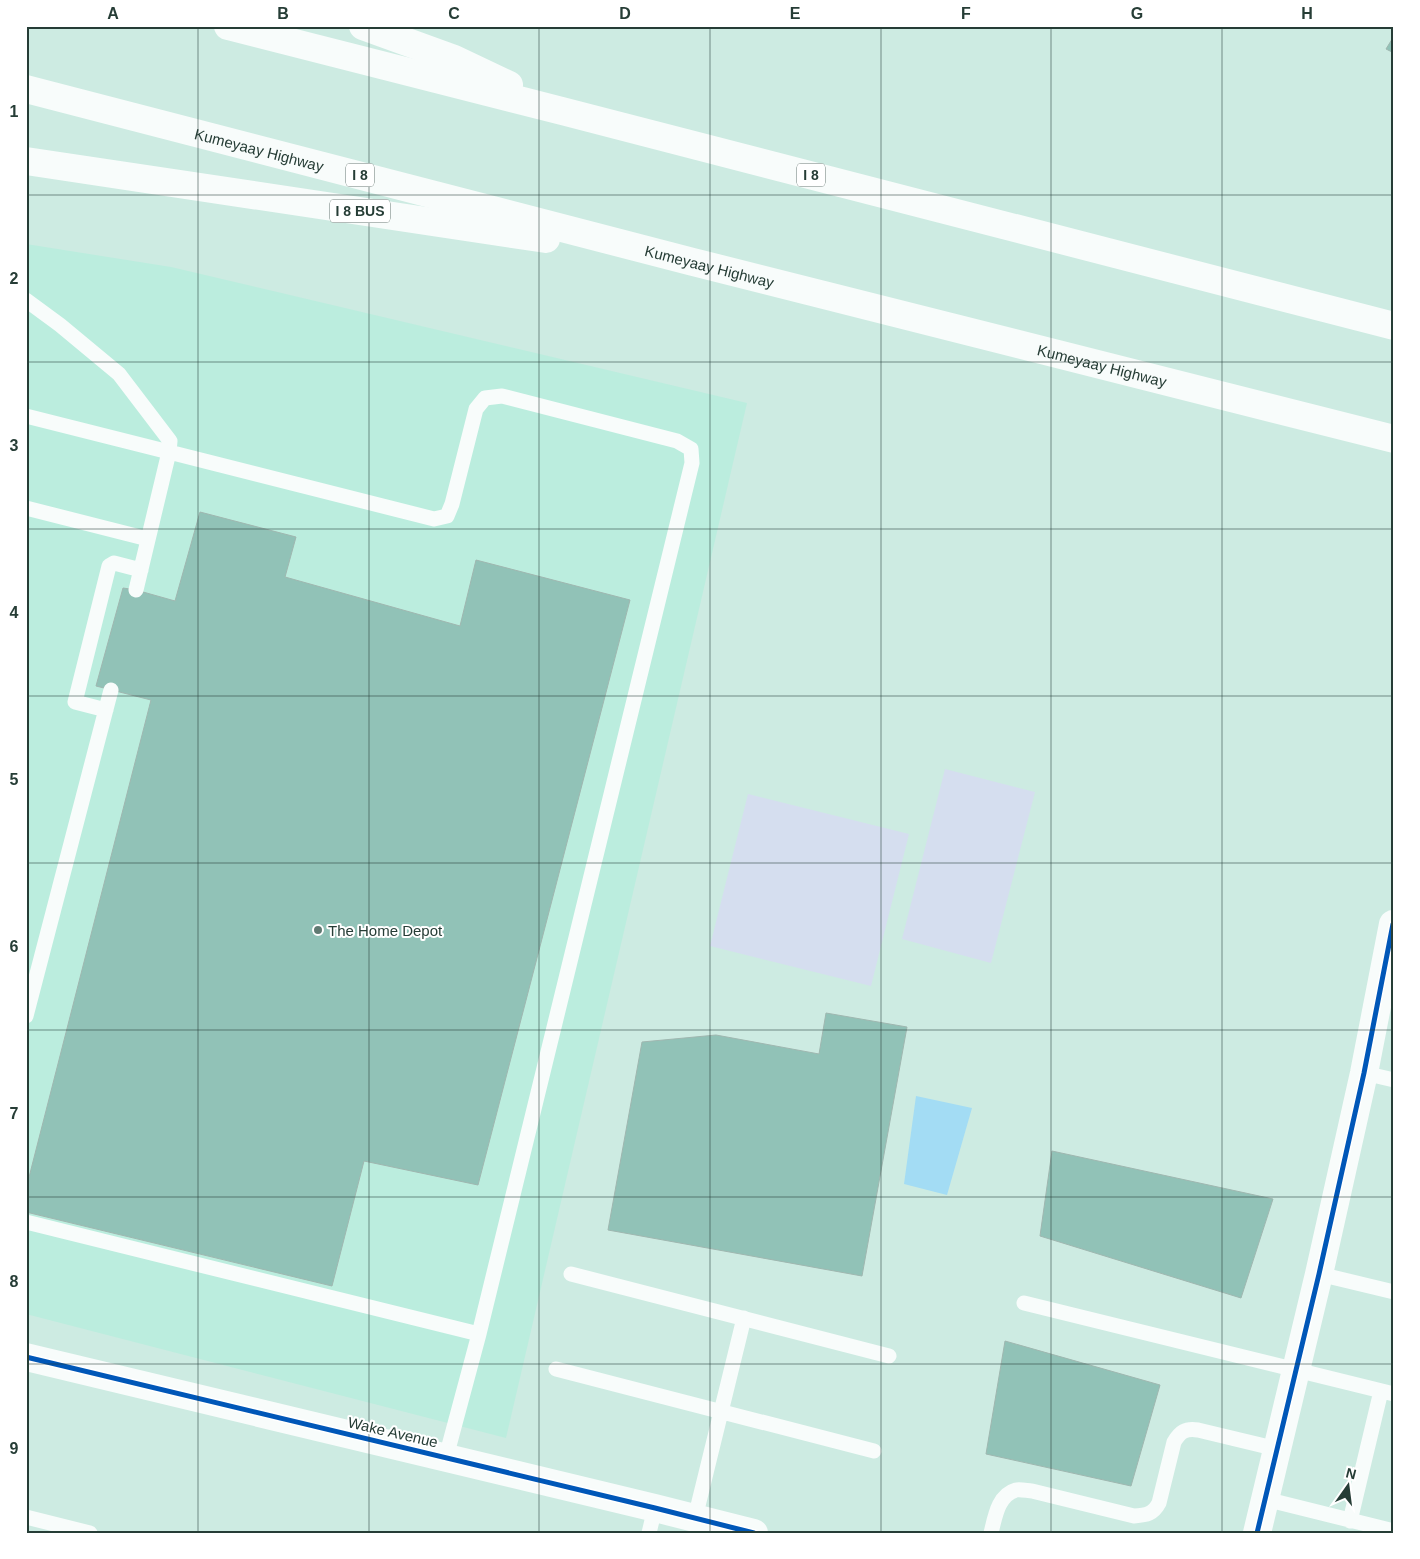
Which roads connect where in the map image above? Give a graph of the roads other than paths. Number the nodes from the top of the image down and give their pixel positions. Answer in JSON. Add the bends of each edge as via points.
{"nodes":[{"id":1,"x":228,"y":26,"type":"edge"},
{"id":2,"x":363,"y":26,"type":"edge"},
{"id":3,"x":26,"y":89,"type":"edge"},
{"id":4,"x":562,"y":111,"type":"junction"},
{"id":5,"x":26,"y":161,"type":"edge"},
{"id":6,"x":693,"y":262,"type":"junction"},
{"id":7,"x":26,"y":300,"type":"edge"},
{"id":8,"x":1394,"y":326,"type":"edge"},
{"id":9,"x":26,"y":416,"type":"edge"},
{"id":10,"x":1394,"y":439,"type":"edge"},
{"id":11,"x":168,"y":452,"type":"junction"},
{"id":12,"x":26,"y":508,"type":"edge"},
{"id":13,"x":148,"y":539,"type":"junction"},
{"id":14,"x":141,"y":570,"type":"junction"},
{"id":15,"x":136,"y":590,"type":"dead end"},
{"id":16,"x":111,"y":690,"type":"dead end"},
{"id":17,"x":106,"y":710,"type":"junction"},
{"id":18,"x":1393,"y":924,"type":"edge"},
{"id":19,"x":26,"y":1016,"type":"edge"},
{"id":20,"x":1364,"y":1073,"type":"junction"},
{"id":21,"x":1394,"y":1080,"type":"edge"},
{"id":22,"x":26,"y":1222,"type":"edge"},
{"id":23,"x":571,"y":1274,"type":"dead end"},
{"id":24,"x":1319,"y":1274,"type":"junction"},
{"id":25,"x":1394,"y":1292,"type":"edge"},
{"id":26,"x":1024,"y":1303,"type":"dead end"},
{"id":27,"x":744,"y":1318,"type":"junction"},
{"id":28,"x":478,"y":1334,"type":"junction"},
{"id":29,"x":889,"y":1356,"type":"dead end"},
{"id":30,"x":26,"y":1357,"type":"edge"},
{"id":31,"x":556,"y":1369,"type":"dead end"},
{"id":32,"x":1295,"y":1370,"type":"junction"},
{"id":33,"x":1388,"y":1392,"type":"edge"},
{"id":34,"x":722,"y":1412,"type":"junction"},
{"id":35,"x":1276,"y":1449,"type":"junction"},
{"id":36,"x":874,"y":1451,"type":"dead end"},
{"id":37,"x":446,"y":1457,"type":"junction"},
{"id":38,"x":1265,"y":1499,"type":"junction"},
{"id":39,"x":26,"y":1517,"type":"edge"},
{"id":40,"x":695,"y":1518,"type":"junction"},
{"id":41,"x":652,"y":1520,"type":"edge"},
{"id":42,"x":1350,"y":1520,"type":"junction"},
{"id":43,"x":739,"y":1531,"type":"edge"},
{"id":44,"x":1394,"y":1531,"type":"edge"},
{"id":45,"x":90,"y":1533,"type":"edge"},
{"id":46,"x":991,"y":1533,"type":"edge"},
{"id":47,"x":1257,"y":1533,"type":"edge"}],
"edges":[{"from":1,"to":4,"type":"main road","number":"I 8"},
{"from":2,"to":4,"type":"main road","via":[[454,59]]},
{"from":3,"to":6,"type":"main road","name":"Kumeyaay Highway","number":"I 8"},
{"from":4,"to":8,"type":"main road","number":"I 8"},
{"from":5,"to":6,"type":"main road","number":"I 8 BUS"},
{"from":6,"to":10,"type":"main road","name":"Kumeyaay Highway","number":"I 8"},
{"from":7,"to":11,"type":"lane","via":[[119,374],[170,442]]},
{"from":9,"to":11,"type":"lane"},
{"from":11,"to":13,"type":"lane"},
{"from":11,"to":28,"type":"lane","via":[[434,519],[447,516],[476,409],[486,398],[502,396],[677,441],[691,449],[692,463]]},
{"from":12,"to":13,"type":"lane"},
{"from":13,"to":14,"type":"lane"},
{"from":14,"to":15,"type":"lane"},
{"from":14,"to":17,"type":"lane","via":[[114,563],[110,566],[96,614],[75,702]]},
{"from":16,"to":17,"type":"lane"},
{"from":17,"to":19,"type":"lane"},
{"from":18,"to":20,"type":"main road"},
{"from":20,"to":21,"type":"lane"},
{"from":20,"to":24,"type":"main road"},
{"from":22,"to":28,"type":"lane"},
{"from":23,"to":27,"type":"lane"},
{"from":24,"to":25,"type":"lane"},
{"from":24,"to":32,"type":"main road"},
{"from":26,"to":32,"type":"lane"},
{"from":27,"to":29,"type":"lane"},
{"from":27,"to":34,"type":"lane"},
{"from":28,"to":37,"type":"lane"},
{"from":30,"to":37,"type":"main road","name":"Wake Avenue"},
{"from":31,"to":34,"type":"lane"},
{"from":32,"to":33,"type":"lane"},
{"from":32,"to":35,"type":"main road"},
{"from":33,"to":42,"type":"lane"},
{"from":34,"to":36,"type":"lane"},
{"from":34,"to":40,"type":"lane"},
{"from":35,"to":38,"type":"main road"},
{"from":35,"to":46,"type":"lane","via":[[1188,1429],[1179,1433],[1174,1442],[1159,1503],[1146,1516],[1017,1490],[1005,1496],[997,1509]]},
{"from":37,"to":41,"type":"main road","name":"Wake Avenue"},
{"from":38,"to":42,"type":"lane"},
{"from":38,"to":47,"type":"main road"},
{"from":39,"to":45,"type":"lane"},
{"from":40,"to":41,"type":"main road","name":"Wake Avenue"},
{"from":40,"to":43,"type":"main road","name":"Wake Avenue"},
{"from":42,"to":44,"type":"lane"}]}
